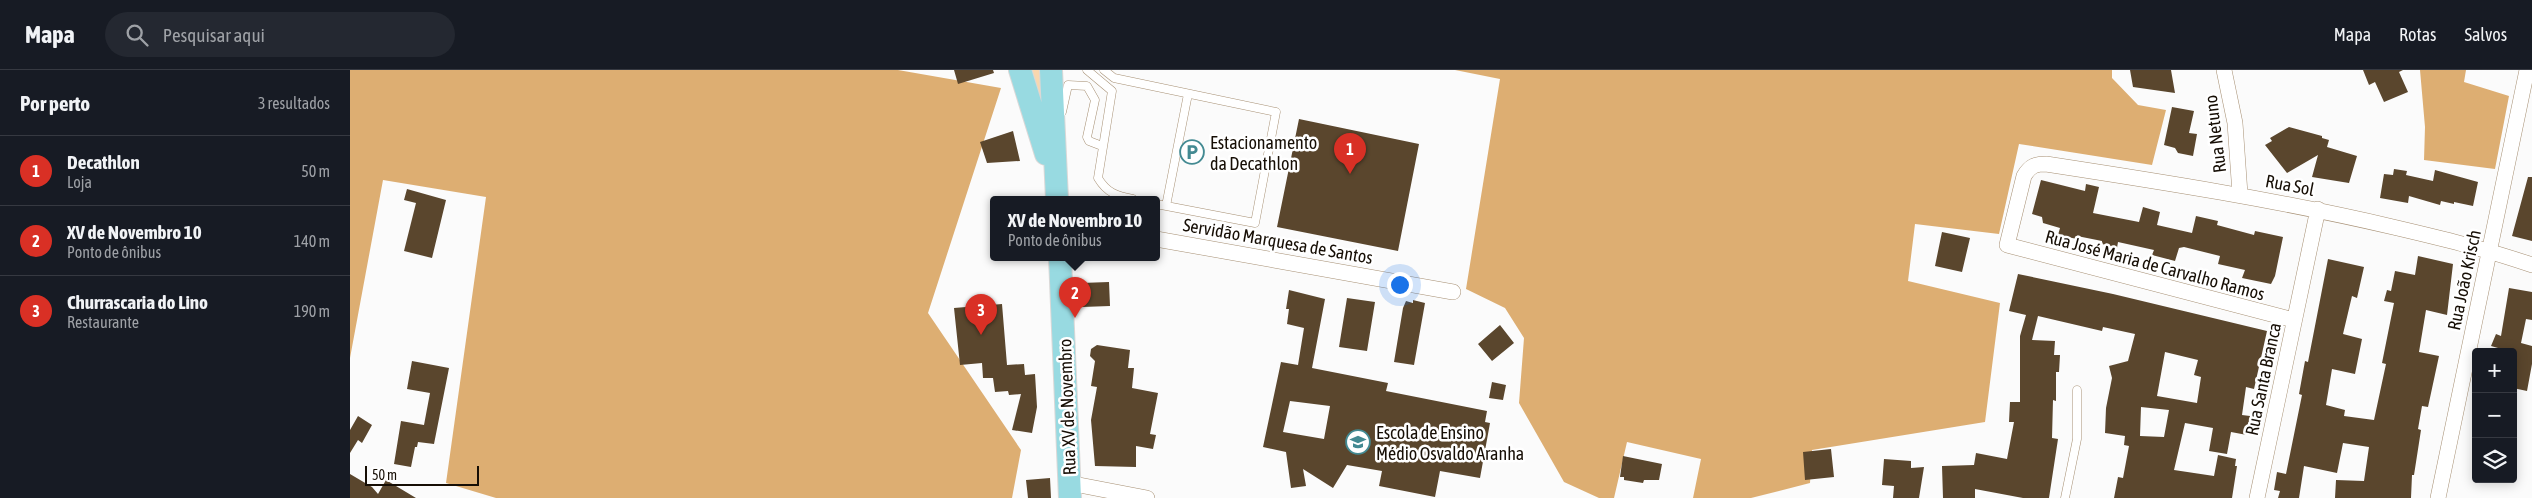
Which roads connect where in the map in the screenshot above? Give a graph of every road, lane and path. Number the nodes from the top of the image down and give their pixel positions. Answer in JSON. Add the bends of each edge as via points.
{"nodes":[{"id":1,"x":1020,"y":70,"type":"edge"},
{"id":2,"x":1051,"y":70,"type":"edge"},
{"id":3,"x":1087,"y":70,"type":"edge"},
{"id":4,"x":1104,"y":70,"type":"edge"},
{"id":5,"x":2224,"y":70,"type":"edge"},
{"id":6,"x":2527,"y":70,"type":"edge"},
{"id":7,"x":1188,"y":94,"type":"junction"},
{"id":8,"x":1054,"y":146,"type":"junction"},
{"id":9,"x":1102,"y":146,"type":"junction"},
{"id":10,"x":1056,"y":193,"type":"edge"},
{"id":11,"x":2240,"y":194,"type":"junction"},
{"id":12,"x":1116,"y":196,"type":"edge"},
{"id":13,"x":1160,"y":205,"type":"edge"},
{"id":14,"x":1166,"y":206,"type":"junction"},
{"id":15,"x":2318,"y":209,"type":"junction"},
{"id":16,"x":1160,"y":240,"type":"edge"},
{"id":17,"x":2006,"y":245,"type":"joint"},
{"id":18,"x":2490,"y":250,"type":"junction"},
{"id":19,"x":1060,"y":261,"type":"edge"},
{"id":20,"x":2532,"y":265,"type":"edge"},
{"id":21,"x":1453,"y":292,"type":"dead end"},
{"id":22,"x":2294,"y":320,"type":"junction"},
{"id":23,"x":2077,"y":390,"type":"dead end"},
{"id":24,"x":1070,"y":490,"type":"edge"},
{"id":25,"x":1147,"y":498,"type":"edge"},
{"id":26,"x":2065,"y":498,"type":"edge"},
{"id":27,"x":2257,"y":498,"type":"edge"},
{"id":28,"x":2438,"y":498,"type":"edge"}],
"edges":[{"from":1,"to":10,"type":"main road"},
{"from":2,"to":8,"type":"main road"},
{"from":3,"to":9,"type":"lane","via":[[1112,90]]},
{"from":4,"to":7,"type":"lane","via":[[1114,78]]},
{"from":5,"to":11,"type":"street","name":"Rua Netuno","via":[[2236,123]]},
{"from":6,"to":18,"type":"street","name":"Rua João Krisch"},
{"from":7,"to":14,"type":"lane"},
{"from":7,"to":14,"type":"lane","via":[[1276,112],[1255,223]]},
{"from":8,"to":9,"type":"lane","via":[[1066,87],[1073,83],[1087,86],[1094,94],[1087,137]]},
{"from":8,"to":10,"type":"main road"},
{"from":9,"to":12,"type":"lane","via":[[1098,178],[1104,188]]},
{"from":11,"to":15,"type":"street","name":"Rua Sol"},
{"from":11,"to":17,"type":"street","name":"Rua Sol","via":[[2037,164],[2024,176]]},
{"from":13,"to":14,"type":"lane"},
{"from":15,"to":18,"type":"street","name":"Rua Sol"},
{"from":15,"to":22,"type":"street","name":"Rua Santa Branca"},
{"from":16,"to":21,"type":"street","name":"Servidão Marquesa de Santos"},
{"from":17,"to":22,"type":"street","name":"Rua José Maria de Carvalho Ramos"},
{"from":18,"to":20,"type":"street","name":"Rua Sol"},
{"from":18,"to":28,"type":"street","name":"Rua João Krisch"},
{"from":19,"to":24,"type":"main road","name":"Rua XV de Novembro"},
{"from":22,"to":27,"type":"street","name":"Rua Santa Branca"},
{"from":23,"to":26,"type":"lane","via":[[2077,439]]},
{"from":24,"to":25,"type":"street"}]}
